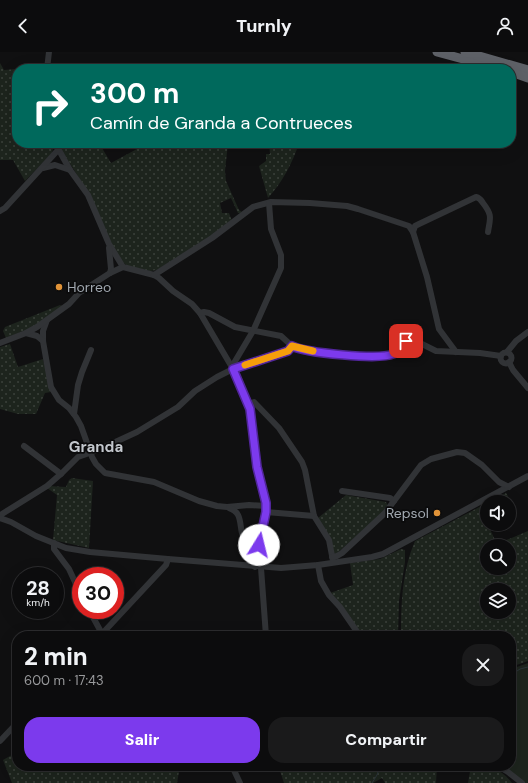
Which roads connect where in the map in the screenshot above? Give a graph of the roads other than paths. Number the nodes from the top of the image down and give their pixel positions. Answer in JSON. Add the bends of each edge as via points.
{"nodes":[{"id":1,"x":49,"y":52,"type":"edge"},
{"id":2,"x":437,"y":52,"type":"edge"},
{"id":3,"x":465,"y":52,"type":"edge"},
{"id":4,"x":48,"y":64,"type":"edge"},
{"id":5,"x":481,"y":64,"type":"edge"},
{"id":6,"x":507,"y":64,"type":"edge"},
{"id":7,"x":516,"y":67,"type":"edge"},
{"id":8,"x":528,"y":70,"type":"edge"},
{"id":9,"x":516,"y":74,"type":"edge"},
{"id":10,"x":528,"y":78,"type":"edge"},
{"id":11,"x":58,"y":150,"type":"joint"},
{"id":12,"x":40,"y":170,"type":"junction"},
{"id":13,"x":70,"y":170,"type":"junction"},
{"id":14,"x":269,"y":203,"type":"junction"},
{"id":15,"x":0,"y":211,"type":"edge"},
{"id":16,"x":413,"y":232,"type":"junction"},
{"id":17,"x":488,"y":232,"type":"dead end"},
{"id":18,"x":109,"y":244,"type":"junction"},
{"id":19,"x":123,"y":267,"type":"junction"},
{"id":20,"x":110,"y":273,"type":"junction"},
{"id":21,"x":154,"y":275,"type":"junction"},
{"id":22,"x":200,"y":313,"type":"junction"},
{"id":23,"x":47,"y":320,"type":"junction"},
{"id":24,"x":253,"y":331,"type":"junction"},
{"id":25,"x":528,"y":332,"type":"edge"},
{"id":26,"x":26,"y":333,"type":"junction"},
{"id":27,"x":43,"y":341,"type":"junction"},
{"id":28,"x":0,"y":343,"type":"edge"},
{"id":29,"x":292,"y":346,"type":"junction"},
{"id":30,"x":91,"y":350,"type":"dead end"},
{"id":31,"x":456,"y":352,"type":"junction"},
{"id":32,"x":507,"y":352,"type":"junction"},
{"id":33,"x":501,"y":356,"type":"junction"},
{"id":34,"x":509,"y":362,"type":"junction"},
{"id":35,"x":233,"y":369,"type":"junction"},
{"id":36,"x":528,"y":388,"type":"edge"},
{"id":37,"x":248,"y":404,"type":"junction"},
{"id":38,"x":74,"y":414,"type":"junction"},
{"id":39,"x":24,"y":446,"type":"dead end"},
{"id":40,"x":90,"y":452,"type":"junction"},
{"id":41,"x":61,"y":474,"type":"junction"},
{"id":42,"x":528,"y":476,"type":"edge"},
{"id":43,"x":509,"y":487,"type":"junction"},
{"id":44,"x":342,"y":491,"type":"dead end"},
{"id":45,"x":394,"y":501,"type":"junction"},
{"id":46,"x":227,"y":507,"type":"junction"},
{"id":47,"x":266,"y":509,"type":"junction"},
{"id":48,"x":314,"y":516,"type":"junction"},
{"id":49,"x":0,"y":518,"type":"edge"},
{"id":50,"x":54,"y":543,"type":"junction"},
{"id":51,"x":257,"y":557,"type":"junction"},
{"id":52,"x":168,"y":559,"type":"junction"},
{"id":53,"x":333,"y":560,"type":"junction"},
{"id":54,"x":318,"y":565,"type":"junction"},
{"id":55,"x":240,"y":566,"type":"junction"},
{"id":56,"x":258,"y":567,"type":"junction"},
{"id":57,"x":72,"y":576,"type":"edge"},
{"id":58,"x":94,"y":619,"type":"edge"},
{"id":59,"x":101,"y":631,"type":"edge"},
{"id":60,"x":107,"y":631,"type":"edge"},
{"id":61,"x":265,"y":631,"type":"edge"},
{"id":62,"x":357,"y":631,"type":"edge"},
{"id":63,"x":12,"y":728,"type":"edge"},
{"id":64,"x":0,"y":741,"type":"edge"},
{"id":65,"x":234,"y":771,"type":"edge"},
{"id":66,"x":506,"y":771,"type":"edge"},
{"id":67,"x":240,"y":783,"type":"edge"},
{"id":68,"x":522,"y":783,"type":"edge"}],
"edges":[{"from":1,"to":4,"type":"street"},
{"from":2,"to":5,"type":"highway"},
{"from":3,"to":6,"type":"highway"},
{"from":7,"to":8,"type":"highway"},
{"from":9,"to":10,"type":"highway"},
{"from":11,"to":12,"type":"street"},
{"from":11,"to":13,"type":"street"},
{"from":12,"to":13,"type":"street","via":[[55,165]]},
{"from":12,"to":15,"type":"street"},
{"from":13,"to":18,"type":"street","via":[[90,200]]},
{"from":14,"to":16,"type":"street","via":[[310,203],[358,208],[409,226]]},
{"from":14,"to":21,"type":"street","via":[[253,207],[212,238]]},
{"from":14,"to":24,"type":"street","via":[[271,229],[282,264]]},
{"from":16,"to":17,"type":"street","via":[[415,226],[476,197],[490,212]]},
{"from":16,"to":31,"type":"street","via":[[439,329]]},
{"from":18,"to":19,"type":"street"},
{"from":18,"to":20,"type":"street"},
{"from":19,"to":20,"type":"street"},
{"from":19,"to":21,"type":"street"},
{"from":20,"to":23,"type":"street"},
{"from":21,"to":22,"type":"street"},
{"from":22,"to":24,"type":"street","via":[[209,313],[235,327]]},
{"from":22,"to":35,"type":"street"},
{"from":23,"to":26,"type":"street"},
{"from":23,"to":27,"type":"street"},
{"from":24,"to":29,"type":"street","via":[[280,336]]},
{"from":24,"to":35,"type":"street"},
{"from":25,"to":32,"type":"street"},
{"from":26,"to":27,"type":"street"},
{"from":26,"to":28,"type":"street"},
{"from":27,"to":38,"type":"street","via":[[51,387]]},
{"from":29,"to":31,"type":"street","via":[[317,352],[384,356],[396,352],[406,341],[412,339],[436,351]]},
{"from":29,"to":35,"type":"street","via":[[288,351]]},
{"from":30,"to":38,"type":"street","via":[[78,386]]},
{"from":31,"to":33,"type":"street"},
{"from":32,"to":33,"type":"street"},
{"from":32,"to":34,"type":"street","via":[[512,358]]},
{"from":33,"to":34,"type":"street","via":[[504,362]]},
{"from":34,"to":36,"type":"street"},
{"from":35,"to":37,"type":"street"},
{"from":35,"to":40,"type":"street","via":[[195,391],[178,407],[137,432]]},
{"from":37,"to":47,"type":"street"},
{"from":37,"to":48,"type":"street","via":[[254,402],[279,428],[298,455],[305,470]]},
{"from":38,"to":40,"type":"street"},
{"from":39,"to":41,"type":"street"},
{"from":40,"to":41,"type":"street","via":[[74,460]]},
{"from":40,"to":46,"type":"street","via":[[96,464],[105,473],[154,482],[209,504]]},
{"from":41,"to":49,"type":"street","via":[[40,491],[2,514]]},
{"from":42,"to":43,"type":"street"},
{"from":43,"to":45,"type":"street","via":[[499,482],[468,454],[457,452],[436,457],[421,465]]},
{"from":43,"to":53,"type":"street","via":[[383,554]]},
{"from":44,"to":45,"type":"street","via":[[390,498]]},
{"from":45,"to":53,"type":"street","via":[[378,520]]},
{"from":46,"to":47,"type":"street","via":[[249,505]]},
{"from":46,"to":51,"type":"street","via":[[237,513],[243,537]]},
{"from":47,"to":48,"type":"street"},
{"from":47,"to":51,"type":"street"},
{"from":48,"to":53,"type":"street","via":[[329,540]]},
{"from":49,"to":50,"type":"street"},
{"from":50,"to":52,"type":"street","via":[[90,552]]},
{"from":50,"to":57,"type":"street","via":[[54,550]]},
{"from":51,"to":55,"type":"street"},
{"from":51,"to":56,"type":"street"},
{"from":52,"to":55,"type":"street"},
{"from":52,"to":60,"type":"street","via":[[166,565]]},
{"from":53,"to":54,"type":"street"},
{"from":54,"to":56,"type":"street"},
{"from":54,"to":62,"type":"street","via":[[321,581],[329,595]]},
{"from":55,"to":56,"type":"street"},
{"from":56,"to":61,"type":"street"},
{"from":58,"to":59,"type":"street"},
{"from":63,"to":64,"type":"street"},
{"from":65,"to":67,"type":"street"},
{"from":66,"to":68,"type":"street"}]}
